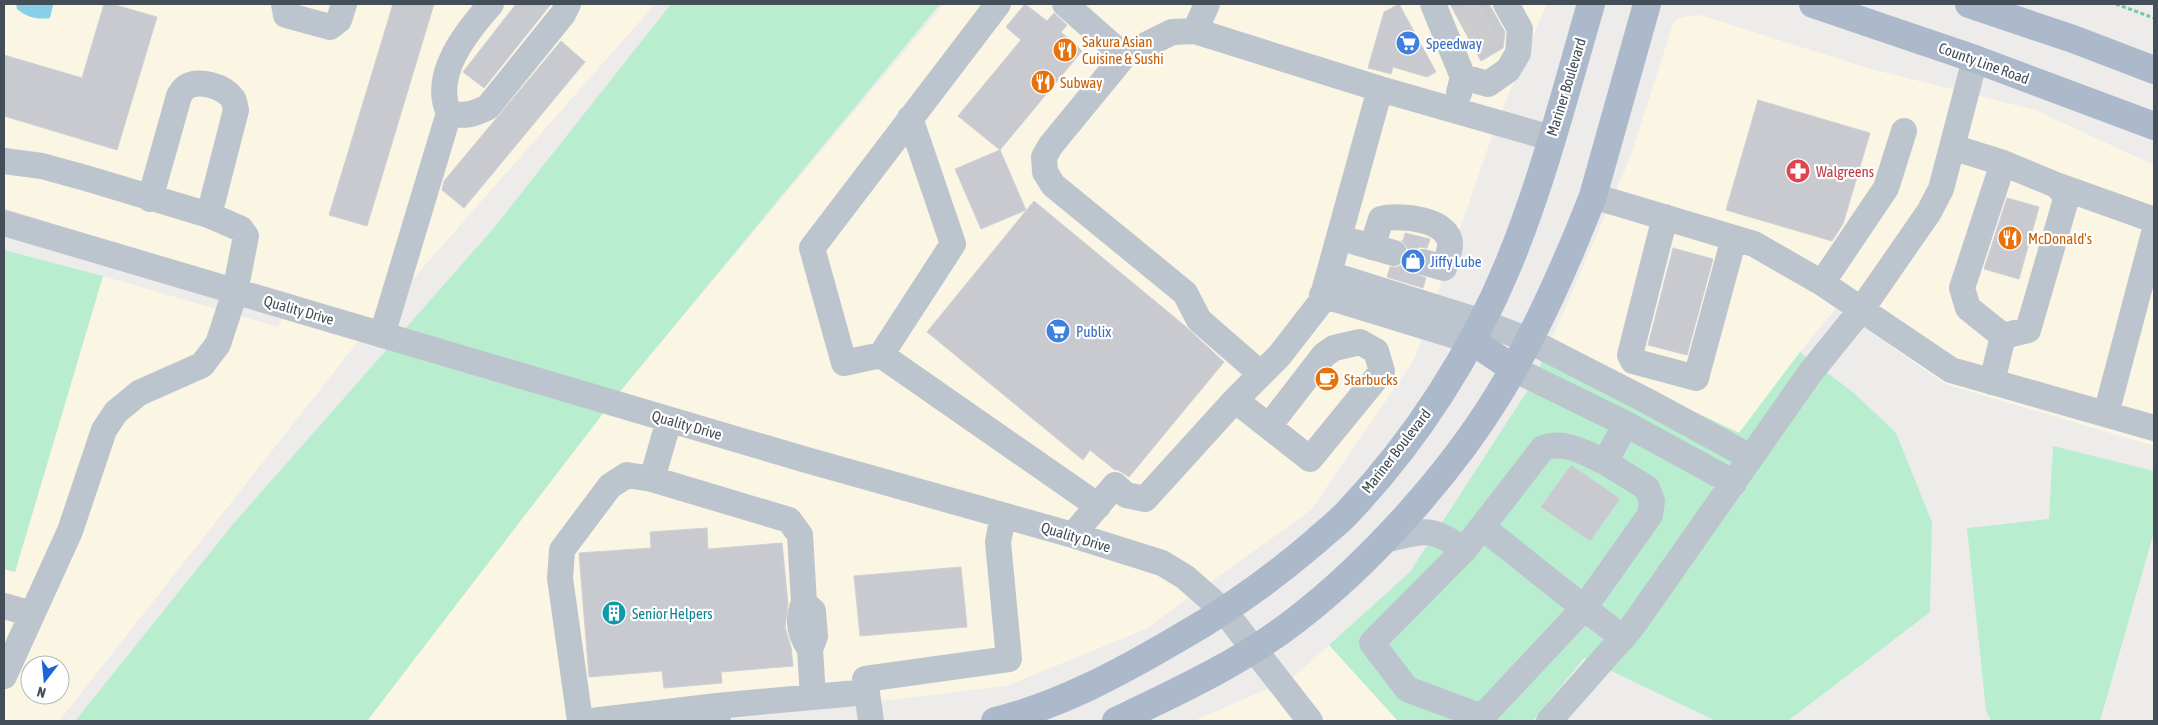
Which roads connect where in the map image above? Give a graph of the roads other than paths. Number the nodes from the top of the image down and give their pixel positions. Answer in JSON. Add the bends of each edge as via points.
{"nodes":[{"id":1,"x":284,"y":4,"type":"edge"},
{"id":2,"x":344,"y":4,"type":"edge"},
{"id":3,"x":491,"y":4,"type":"edge"},
{"id":4,"x":568,"y":4,"type":"edge"},
{"id":5,"x":998,"y":4,"type":"edge"},
{"id":6,"x":1065,"y":4,"type":"edge"},
{"id":7,"x":1206,"y":4,"type":"edge"},
{"id":8,"x":1433,"y":4,"type":"edge"},
{"id":9,"x":1591,"y":4,"type":"edge"},
{"id":10,"x":1646,"y":4,"type":"edge"},
{"id":11,"x":1813,"y":4,"type":"edge"},
{"id":12,"x":1969,"y":4,"type":"edge"},
{"id":13,"x":1502,"y":12,"type":"edge"},
{"id":14,"x":1195,"y":32,"type":"junction"},
{"id":15,"x":1458,"y":45,"type":"junction"},
{"id":16,"x":1124,"y":56,"type":"junction"},
{"id":17,"x":1975,"y":59,"type":"junction"},
{"id":18,"x":2154,"y":70,"type":"edge"},
{"id":19,"x":1380,"y":89,"type":"junction"},
{"id":20,"x":1454,"y":110,"type":"junction"},
{"id":21,"x":449,"y":113,"type":"junction"},
{"id":22,"x":910,"y":118,"type":"junction"},
{"id":23,"x":2154,"y":126,"type":"edge"},
{"id":24,"x":1904,"y":131,"type":"dead end"},
{"id":25,"x":1551,"y":138,"type":"junction"},
{"id":26,"x":1952,"y":147,"type":"junction"},
{"id":27,"x":4,"y":161,"type":"edge"},
{"id":28,"x":2003,"y":163,"type":"junction"},
{"id":29,"x":2056,"y":185,"type":"junction"},
{"id":30,"x":1593,"y":196,"type":"junction"},
{"id":31,"x":150,"y":199,"type":"junction"},
{"id":32,"x":209,"y":215,"type":"junction"},
{"id":33,"x":1665,"y":217,"type":"junction"},
{"id":34,"x":2154,"y":220,"type":"edge"},
{"id":35,"x":4,"y":223,"type":"edge"},
{"id":36,"x":2154,"y":233,"type":"edge"},
{"id":37,"x":1340,"y":238,"type":"junction"},
{"id":38,"x":1734,"y":238,"type":"junction"},
{"id":39,"x":1423,"y":262,"type":"dead end"},
{"id":40,"x":1822,"y":283,"type":"junction"},
{"id":41,"x":1325,"y":284,"type":"junction"},
{"id":42,"x":235,"y":292,"type":"junction"},
{"id":43,"x":1861,"y":310,"type":"junction"},
{"id":44,"x":1477,"y":331,"type":"junction"},
{"id":45,"x":382,"y":335,"type":"junction"},
{"id":46,"x":2003,"y":336,"type":"junction"},
{"id":47,"x":1528,"y":340,"type":"junction"},
{"id":48,"x":881,"y":355,"type":"junction"},
{"id":49,"x":1514,"y":369,"type":"junction"},
{"id":50,"x":1261,"y":374,"type":"junction"},
{"id":51,"x":1992,"y":382,"type":"junction"},
{"id":52,"x":1235,"y":400,"type":"junction"},
{"id":53,"x":2106,"y":414,"type":"junction"},
{"id":54,"x":669,"y":420,"type":"junction"},
{"id":55,"x":1626,"y":424,"type":"junction"},
{"id":56,"x":1269,"y":426,"type":"junction"},
{"id":57,"x":2154,"y":428,"type":"edge"},
{"id":58,"x":1750,"y":457,"type":"junction"},
{"id":59,"x":1605,"y":462,"type":"junction"},
{"id":60,"x":652,"y":480,"type":"junction"},
{"id":61,"x":1734,"y":483,"type":"junction"},
{"id":62,"x":1098,"y":506,"type":"junction"},
{"id":63,"x":1003,"y":516,"type":"junction"},
{"id":64,"x":1482,"y":527,"type":"junction"},
{"id":65,"x":1073,"y":535,"type":"junction"},
{"id":66,"x":1383,"y":540,"type":"junction"},
{"id":67,"x":1464,"y":550,"type":"junction"},
{"id":68,"x":4,"y":606,"type":"edge"},
{"id":69,"x":1584,"y":608,"type":"junction"},
{"id":70,"x":1225,"y":612,"type":"junction"},
{"id":71,"x":32,"y":614,"type":"junction"},
{"id":72,"x":1623,"y":638,"type":"junction"},
{"id":73,"x":1253,"y":649,"type":"junction"},
{"id":74,"x":4,"y":676,"type":"edge"},
{"id":75,"x":867,"y":692,"type":"junction"},
{"id":76,"x":813,"y":697,"type":"junction"},
{"id":77,"x":718,"y":713,"type":"edge"},
{"id":78,"x":580,"y":721,"type":"edge"},
{"id":79,"x":592,"y":721,"type":"edge"},
{"id":80,"x":871,"y":721,"type":"edge"},
{"id":81,"x":995,"y":721,"type":"edge"},
{"id":82,"x":1116,"y":721,"type":"edge"},
{"id":83,"x":1310,"y":721,"type":"edge"},
{"id":84,"x":1549,"y":721,"type":"edge"}],
"edges":[{"from":1,"to":2,"type":"street","via":[[286,14],[330,27],[339,20]]},
{"from":3,"to":21,"type":"street","via":[[470,28],[454,54],[445,82],[444,102]]},
{"from":4,"to":21,"type":"street","via":[[488,107],[461,116]]},
{"from":5,"to":22,"type":"street"},
{"from":6,"to":16,"type":"street"},
{"from":7,"to":14,"type":"street"},
{"from":8,"to":15,"type":"street"},
{"from":9,"to":25,"type":"main road","name":"Mariner Boulevard"},
{"from":10,"to":30,"type":"main road"},
{"from":11,"to":17,"type":"main road","name":"County Line Road"},
{"from":12,"to":18,"type":"main road"},
{"from":13,"to":15,"type":"street","via":[[1520,29],[1518,53],[1508,70],[1488,84]]},
{"from":14,"to":16,"type":"street","via":[[1172,32]]},
{"from":14,"to":19,"type":"street"},
{"from":15,"to":20,"type":"street"},
{"from":16,"to":50,"type":"street","via":[[1051,145],[1044,157],[1044,172],[1062,194],[1185,293],[1200,320]]},
{"from":17,"to":23,"type":"main road","name":"County Line Road"},
{"from":17,"to":26,"type":"street"},
{"from":19,"to":20,"type":"street"},
{"from":19,"to":37,"type":"street"},
{"from":20,"to":25,"type":"street"},
{"from":21,"to":45,"type":"street"},
{"from":22,"to":48,"type":"street","via":[[953,244]]},
{"from":22,"to":48,"type":"street","via":[[812,248],[844,363]]},
{"from":24,"to":40,"type":"street","via":[[1886,188]]},
{"from":25,"to":44,"type":"main road","name":"Mariner Boulevard","via":[[1510,262]]},
{"from":26,"to":28,"type":"street"},
{"from":26,"to":43,"type":"street","via":[[1940,189],[1929,212]]},
{"from":27,"to":31,"type":"street","via":[[42,166]]},
{"from":28,"to":29,"type":"street"},
{"from":28,"to":46,"type":"street","via":[[1962,288],[1968,308]]},
{"from":29,"to":34,"type":"street"},
{"from":29,"to":46,"type":"street","via":[[2067,196],[2028,330]]},
{"from":30,"to":33,"type":"street"},
{"from":30,"to":47,"type":"main road","via":[[1557,282]]},
{"from":31,"to":32,"type":"street"},
{"from":31,"to":32,"type":"street","via":[[179,96],[185,87],[210,84],[233,99],[236,110]]},
{"from":32,"to":42,"type":"street","via":[[240,228],[246,236]]},
{"from":33,"to":38,"type":"street"},
{"from":33,"to":38,"type":"street","via":[[1630,355],[1633,361],[1696,378]]},
{"from":35,"to":42,"type":"street","name":"Quality Drive"},
{"from":36,"to":53,"type":"street"},
{"from":37,"to":39,"type":"street","via":[[1383,250],[1381,219],[1404,216],[1440,226],[1450,244],[1444,268]]},
{"from":37,"to":41,"type":"street"},
{"from":38,"to":40,"type":"street","via":[[1754,244]]},
{"from":40,"to":43,"type":"street"},
{"from":41,"to":44,"type":"street"},
{"from":41,"to":50,"type":"street","via":[[1321,302]]},
{"from":42,"to":45,"type":"street","name":"Quality Drive"},
{"from":42,"to":71,"type":"street","via":[[218,344],[202,365],[139,393],[116,412],[104,430],[70,531]]},
{"from":43,"to":51,"type":"street","via":[[1951,370]]},
{"from":43,"to":58,"type":"street","via":[[1810,373]]},
{"from":44,"to":47,"type":"street"},
{"from":44,"to":49,"type":"main road"},
{"from":44,"to":70,"type":"main road","name":"Mariner Boulevard","via":[[1424,417],[1348,512]]},
{"from":45,"to":54,"type":"street","name":"Quality Drive"},
{"from":46,"to":51,"type":"street"},
{"from":47,"to":49,"type":"main road"},
{"from":47,"to":58,"type":"street"},
{"from":48,"to":62,"type":"street"},
{"from":49,"to":55,"type":"street"},
{"from":49,"to":66,"type":"main road","via":[[1462,448]]},
{"from":50,"to":52,"type":"street"},
{"from":51,"to":53,"type":"street"},
{"from":52,"to":56,"type":"street"},
{"from":52,"to":62,"type":"street","via":[[1145,499],[1126,495],[1116,485]]},
{"from":53,"to":57,"type":"street"},
{"from":54,"to":60,"type":"street"},
{"from":54,"to":63,"type":"street","name":"Quality Drive"},
{"from":55,"to":59,"type":"street"},
{"from":55,"to":61,"type":"street"},
{"from":56,"to":56,"type":"street","via":[[1310,459],[1382,371],[1376,351],[1360,342],[1334,348],[1324,356]]},
{"from":58,"to":61,"type":"street"},
{"from":59,"to":64,"type":"street","via":[[1564,444],[1543,448]]},
{"from":59,"to":69,"type":"street","via":[[1647,488],[1652,502],[1650,515]]},
{"from":60,"to":76,"type":"street","via":[[789,520],[800,535],[804,603],[813,611],[815,636],[810,649]]},
{"from":60,"to":78,"type":"street","via":[[627,475],[610,486],[562,550],[560,578]]},
{"from":61,"to":72,"type":"street"},
{"from":62,"to":65,"type":"street"},
{"from":63,"to":65,"type":"street","name":"Quality Drive"},
{"from":63,"to":75,"type":"street","via":[[998,542],[1008,659],[865,678]]},
{"from":64,"to":67,"type":"street"},
{"from":64,"to":69,"type":"street"},
{"from":65,"to":70,"type":"street","name":"Quality Drive","via":[[1162,563],[1185,577]]},
{"from":66,"to":67,"type":"street","via":[[1428,531],[1447,538]]},
{"from":66,"to":73,"type":"main road","via":[[1340,583]]},
{"from":67,"to":69,"type":"street","via":[[1372,644],[1407,689],[1482,717]]},
{"from":68,"to":71,"type":"street"},
{"from":69,"to":72,"type":"street"},
{"from":70,"to":73,"type":"street","name":"Quality Drive"},
{"from":70,"to":81,"type":"main road","name":"Mariner Boulevard","via":[[1119,672],[1024,714]]},
{"from":71,"to":74,"type":"street"},
{"from":72,"to":84,"type":"street"},
{"from":73,"to":82,"type":"main road"},
{"from":73,"to":83,"type":"street","name":"Quality Drive"},
{"from":75,"to":76,"type":"street"},
{"from":75,"to":80,"type":"street"},
{"from":76,"to":77,"type":"street"},
{"from":77,"to":79,"type":"street"}]}
